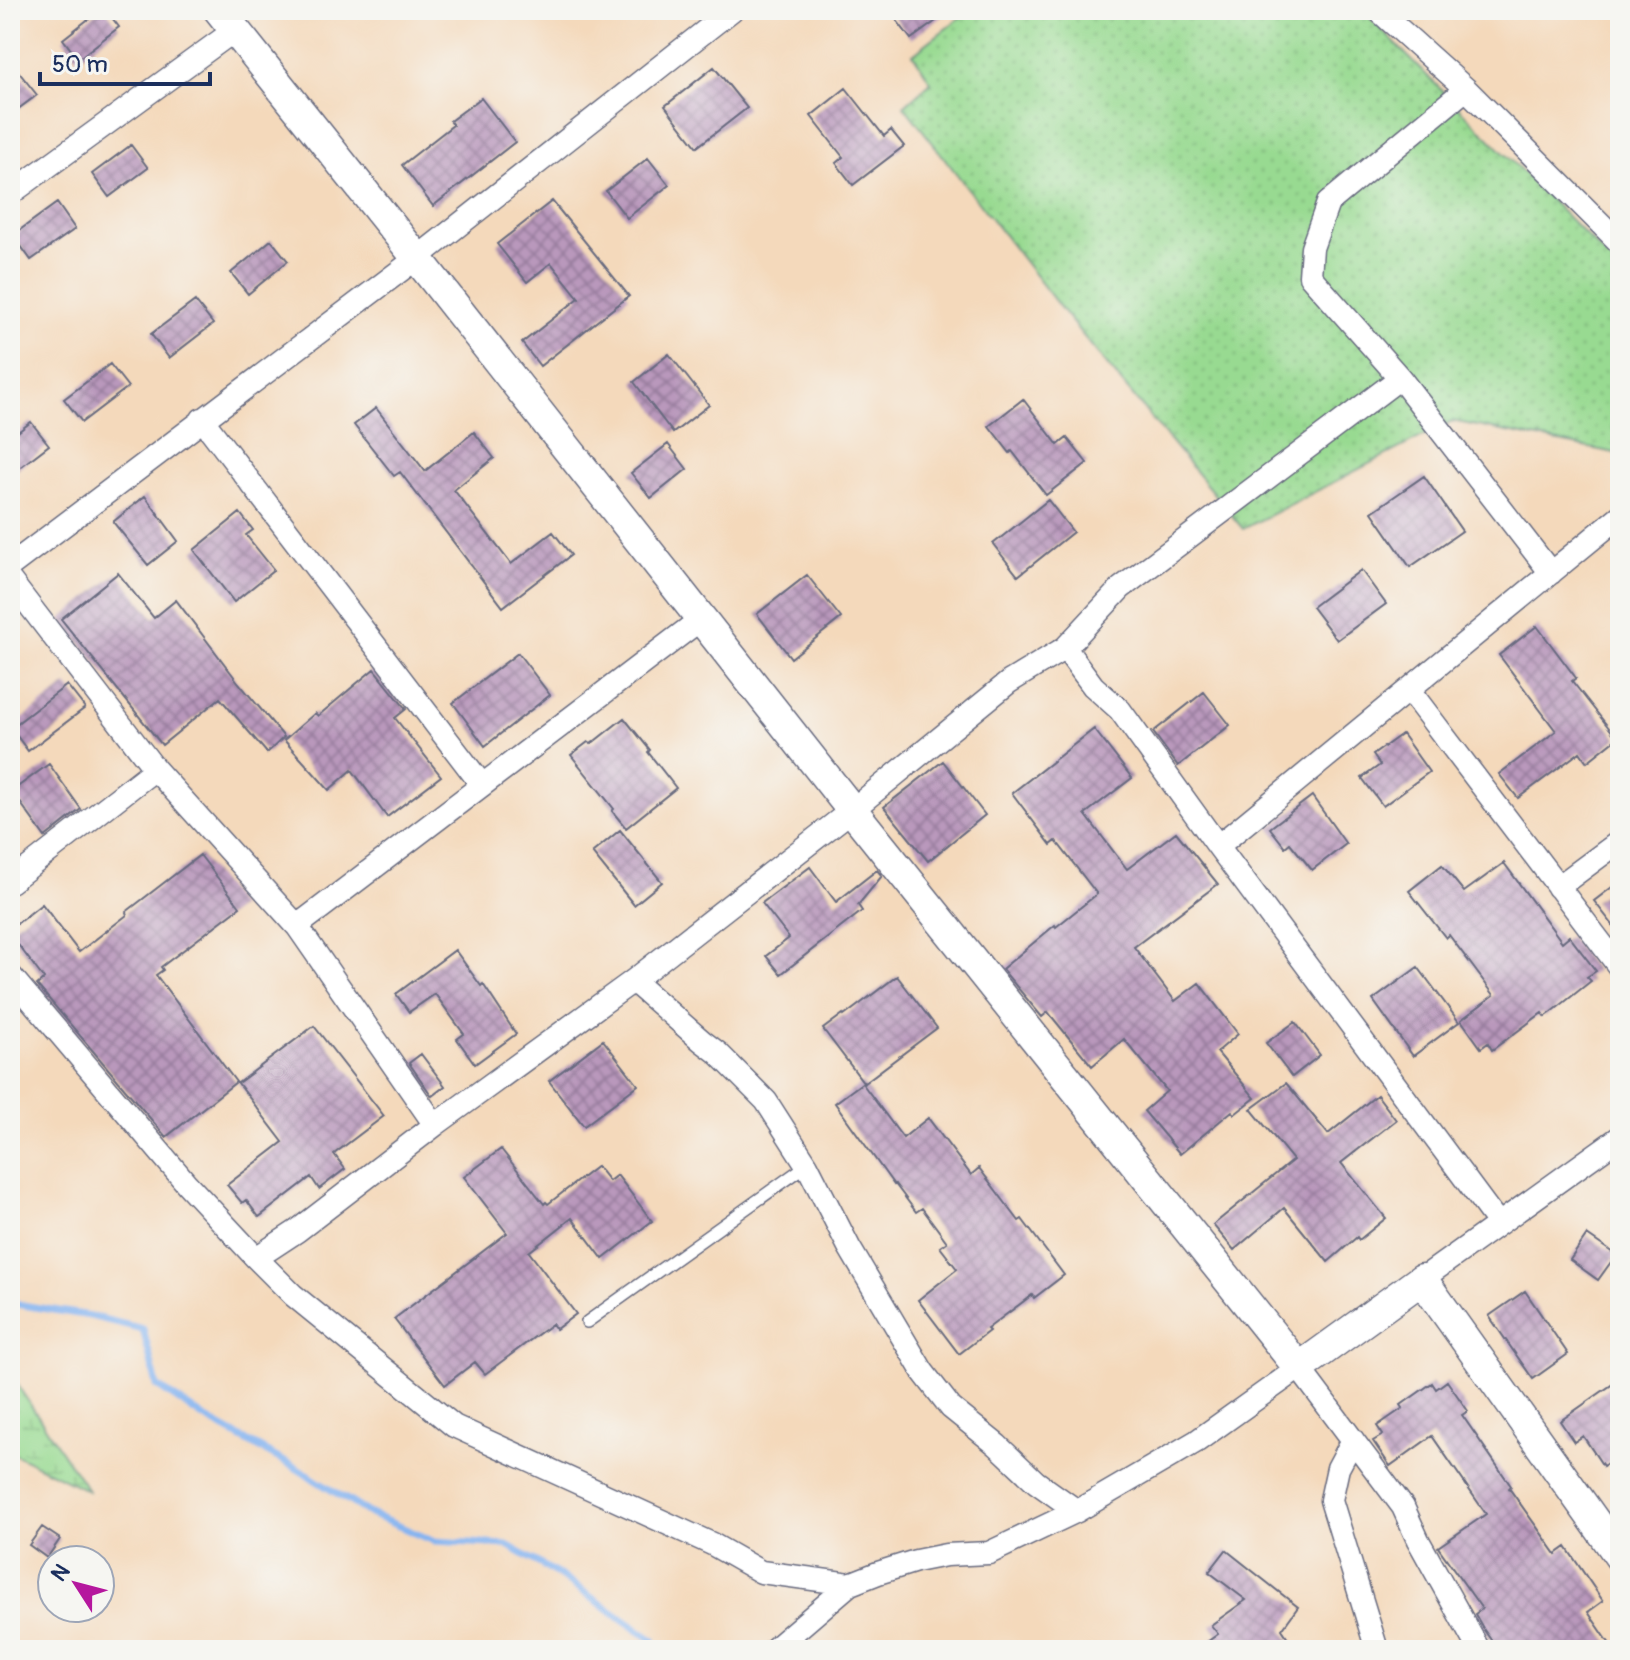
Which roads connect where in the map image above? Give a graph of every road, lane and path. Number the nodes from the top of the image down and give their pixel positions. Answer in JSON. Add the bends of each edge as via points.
{"nodes":[{"id":1,"x":732,"y":10,"type":"edge"},
{"id":2,"x":1378,"y":10,"type":"edge"},
{"id":3,"x":227,"y":20,"type":"edge"},
{"id":4,"x":1466,"y":89,"type":"junction"},
{"id":5,"x":10,"y":194,"type":"edge"},
{"id":6,"x":1620,"y":243,"type":"edge"},
{"id":7,"x":417,"y":258,"type":"junction"},
{"id":8,"x":1400,"y":378,"type":"junction"},
{"id":9,"x":202,"y":419,"type":"junction"},
{"id":10,"x":1620,"y":516,"type":"edge"},
{"id":11,"x":10,"y":566,"type":"edge"},
{"id":12,"x":1551,"y":573,"type":"junction"},
{"id":13,"x":10,"y":580,"type":"edge"},
{"id":14,"x":701,"y":619,"type":"junction"},
{"id":15,"x":1065,"y":648,"type":"junction"},
{"id":16,"x":1409,"y":690,"type":"junction"},
{"id":17,"x":155,"y":769,"type":"junction"},
{"id":18,"x":482,"y":785,"type":"junction"},
{"id":19,"x":852,"y":810,"type":"junction"},
{"id":20,"x":1620,"y":841,"type":"edge"},
{"id":21,"x":1218,"y":846,"type":"junction"},
{"id":22,"x":10,"y":882,"type":"edge"},
{"id":23,"x":1558,"y":887,"type":"junction"},
{"id":24,"x":297,"y":926,"type":"junction"},
{"id":25,"x":1620,"y":968,"type":"edge"},
{"id":26,"x":10,"y":975,"type":"edge"},
{"id":27,"x":633,"y":981,"type":"junction"},
{"id":28,"x":435,"y":1125,"type":"junction"},
{"id":29,"x":1620,"y":1137,"type":"edge"},
{"id":30,"x":807,"y":1165,"type":"junction"},
{"id":31,"x":1498,"y":1223,"type":"junction"},
{"id":32,"x":256,"y":1258,"type":"junction"},
{"id":33,"x":1422,"y":1279,"type":"junction"},
{"id":34,"x":587,"y":1322,"type":"dead end"},
{"id":35,"x":1299,"y":1368,"type":"junction"},
{"id":36,"x":1353,"y":1440,"type":"junction"},
{"id":37,"x":1077,"y":1511,"type":"junction"},
{"id":38,"x":1620,"y":1557,"type":"edge"},
{"id":39,"x":850,"y":1584,"type":"junction"},
{"id":40,"x":773,"y":1650,"type":"edge"},
{"id":41,"x":1377,"y":1650,"type":"edge"},
{"id":42,"x":1479,"y":1650,"type":"edge"}],
"edges":[{"from":1,"to":7,"type":"street"},
{"from":2,"to":4,"type":"street"},
{"from":3,"to":5,"type":"street"},
{"from":3,"to":7,"type":"street"},
{"from":4,"to":6,"type":"street"},
{"from":4,"to":8,"type":"street","via":[[1328,203],[1312,248],[1310,276]]},
{"from":7,"to":9,"type":"street"},
{"from":7,"to":14,"type":"street"},
{"from":8,"to":12,"type":"street"},
{"from":8,"to":15,"type":"street","via":[[1121,588]]},
{"from":9,"to":11,"type":"street"},
{"from":9,"to":18,"type":"street"},
{"from":10,"to":12,"type":"street"},
{"from":12,"to":16,"type":"street"},
{"from":13,"to":17,"type":"street"},
{"from":14,"to":18,"type":"street"},
{"from":14,"to":19,"type":"street"},
{"from":15,"to":19,"type":"street","via":[[1009,682]]},
{"from":15,"to":21,"type":"street","via":[[1093,686],[1120,710]]},
{"from":16,"to":21,"type":"street"},
{"from":16,"to":23,"type":"street"},
{"from":17,"to":22,"type":"street"},
{"from":17,"to":24,"type":"street"},
{"from":18,"to":24,"type":"street"},
{"from":19,"to":27,"type":"street"},
{"from":19,"to":35,"type":"street"},
{"from":20,"to":23,"type":"street"},
{"from":21,"to":31,"type":"street"},
{"from":23,"to":25,"type":"street"},
{"from":24,"to":28,"type":"street"},
{"from":26,"to":32,"type":"street"},
{"from":27,"to":28,"type":"street"},
{"from":27,"to":30,"type":"street","via":[[766,1101]]},
{"from":28,"to":32,"type":"street"},
{"from":29,"to":31,"type":"street"},
{"from":30,"to":34,"type":"lane"},
{"from":30,"to":37,"type":"street","via":[[923,1372],[951,1408]]},
{"from":31,"to":33,"type":"street"},
{"from":32,"to":39,"type":"street","via":[[293,1295],[454,1426],[712,1544],[761,1572]]},
{"from":33,"to":35,"type":"street"},
{"from":33,"to":38,"type":"street"},
{"from":35,"to":36,"type":"street"},
{"from":35,"to":37,"type":"street","via":[[1197,1441]]},
{"from":36,"to":41,"type":"street","via":[[1338,1468],[1331,1500]]},
{"from":36,"to":42,"type":"street","via":[[1403,1507]]},
{"from":37,"to":39,"type":"street","via":[[989,1553],[916,1561]]},
{"from":39,"to":40,"type":"street"}]}
